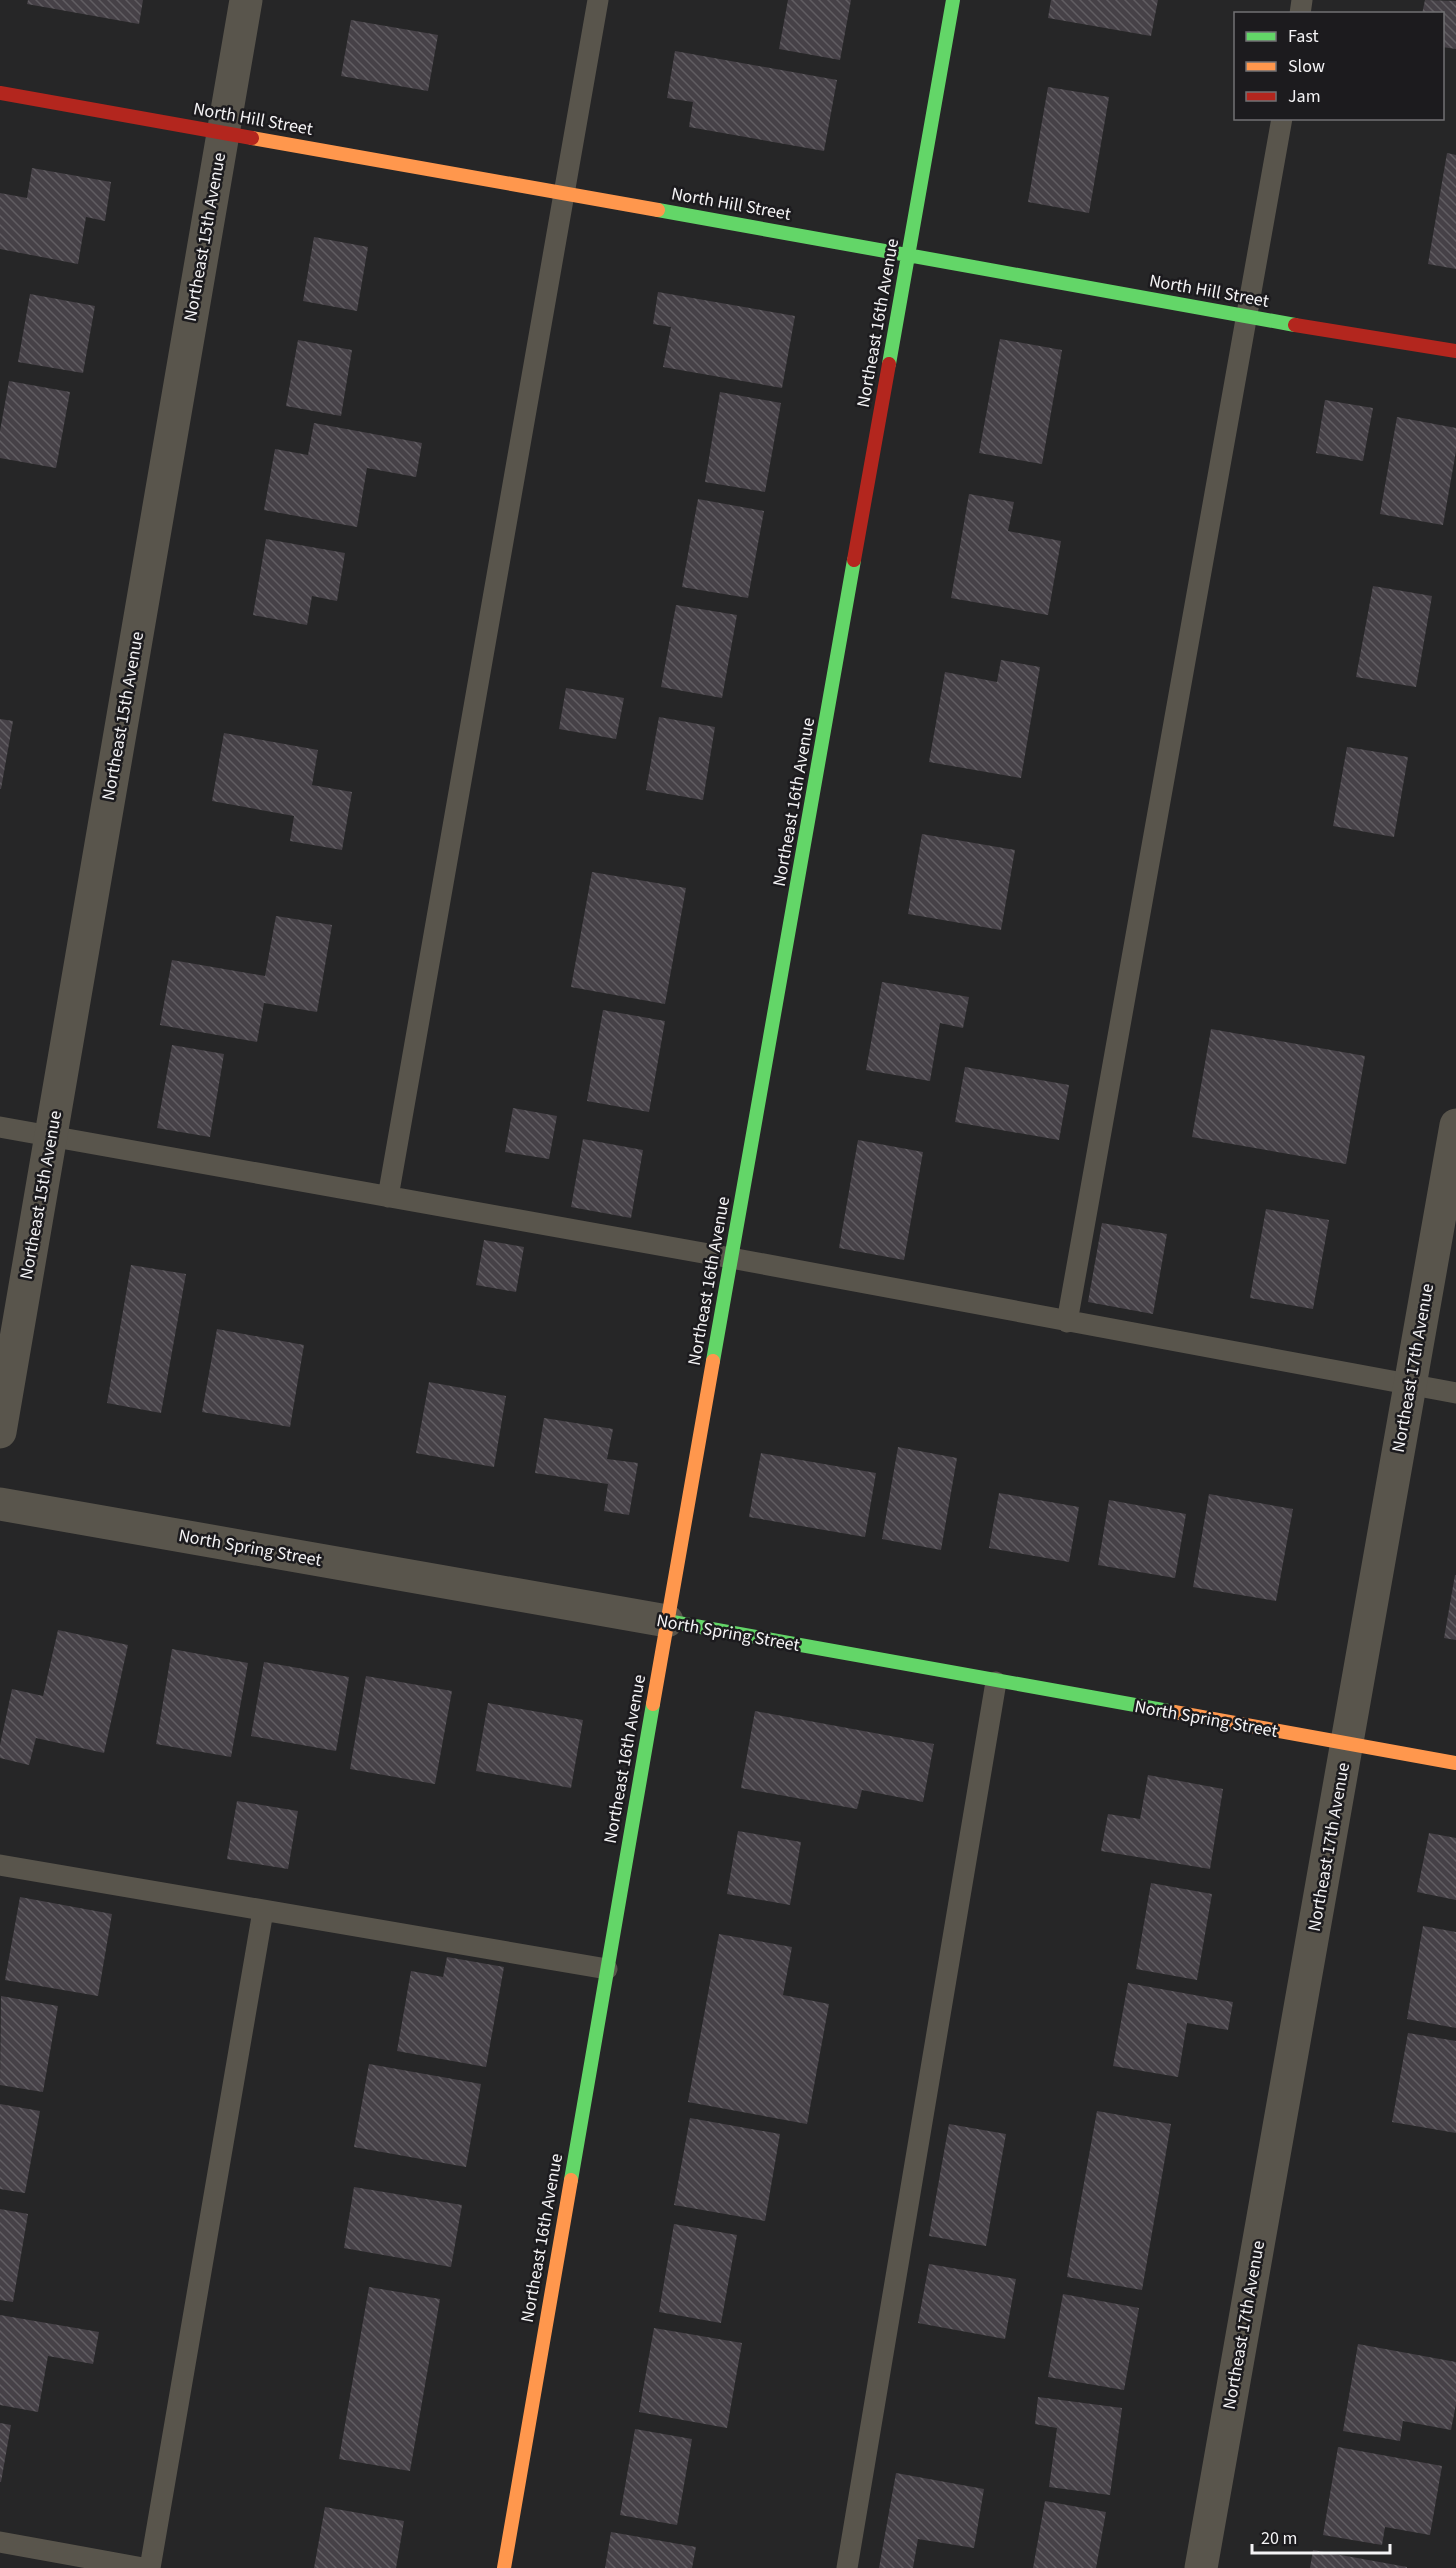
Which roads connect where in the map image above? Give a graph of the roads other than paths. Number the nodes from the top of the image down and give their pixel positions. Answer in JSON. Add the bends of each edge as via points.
{"nodes":[{"id":1,"x":246,"y":0,"type":"edge"},
{"id":2,"x":598,"y":0,"type":"edge"},
{"id":3,"x":953,"y":0,"type":"edge"},
{"id":4,"x":0,"y":93,"type":"edge"},
{"id":5,"x":1282,"y":120,"type":"edge"},
{"id":6,"x":223,"y":131,"type":"junction"},
{"id":7,"x":563,"y":193,"type":"junction"},
{"id":8,"x":909,"y":254,"type":"junction"},
{"id":9,"x":1248,"y":317,"type":"junction"},
{"id":10,"x":1456,"y":351,"type":"edge"},
{"id":11,"x":1456,"y":1125,"type":"edge"},
{"id":12,"x":0,"y":1127,"type":"edge"},
{"id":13,"x":51,"y":1135,"type":"junction"},
{"id":14,"x":388,"y":1197,"type":"junction"},
{"id":15,"x":731,"y":1258,"type":"junction"},
{"id":16,"x":1067,"y":1322,"type":"junction"},
{"id":17,"x":1410,"y":1385,"type":"junction"},
{"id":18,"x":1456,"y":1393,"type":"edge"},
{"id":19,"x":0,"y":1432,"type":"edge"},
{"id":20,"x":0,"y":1504,"type":"edge"},
{"id":21,"x":667,"y":1621,"type":"junction"},
{"id":22,"x":996,"y":1682,"type":"junction"},
{"id":23,"x":1347,"y":1744,"type":"junction"},
{"id":24,"x":1456,"y":1763,"type":"edge"},
{"id":25,"x":0,"y":1865,"type":"edge"},
{"id":26,"x":263,"y":1911,"type":"junction"},
{"id":27,"x":607,"y":1970,"type":"junction"},
{"id":28,"x":0,"y":2542,"type":"edge"},
{"id":29,"x":143,"y":2568,"type":"edge"},
{"id":30,"x":150,"y":2568,"type":"edge"},
{"id":31,"x":504,"y":2568,"type":"edge"},
{"id":32,"x":848,"y":2568,"type":"edge"},
{"id":33,"x":1201,"y":2568,"type":"edge"}],
"edges":[{"from":1,"to":6,"type":"street","name":"Northeast 15th Avenue"},
{"from":2,"to":7,"type":"lane"},
{"from":3,"to":8,"type":"street","name":"Northeast 16th Avenue"},
{"from":4,"to":6,"type":"street","name":"North Hill Street"},
{"from":5,"to":9,"type":"lane"},
{"from":6,"to":7,"type":"street","name":"North Hill Street"},
{"from":6,"to":13,"type":"street","name":"Northeast 15th Avenue"},
{"from":7,"to":8,"type":"street","name":"North Hill Street"},
{"from":7,"to":14,"type":"lane"},
{"from":8,"to":9,"type":"street","name":"North Hill Street"},
{"from":8,"to":15,"type":"street","name":"Northeast 16th Avenue"},
{"from":9,"to":10,"type":"street","name":"North Hill Street"},
{"from":9,"to":16,"type":"lane"},
{"from":11,"to":17,"type":"street","name":"Northeast 17th Avenue"},
{"from":12,"to":13,"type":"lane"},
{"from":13,"to":14,"type":"lane"},
{"from":13,"to":19,"type":"street","name":"Northeast 15th Avenue"},
{"from":14,"to":15,"type":"lane"},
{"from":15,"to":16,"type":"lane"},
{"from":15,"to":21,"type":"street","name":"Northeast 16th Avenue"},
{"from":16,"to":17,"type":"lane"},
{"from":17,"to":18,"type":"lane"},
{"from":17,"to":23,"type":"street","name":"Northeast 17th Avenue"},
{"from":20,"to":21,"type":"street","name":"North Spring Street"},
{"from":21,"to":22,"type":"street","name":"North Spring Street"},
{"from":21,"to":27,"type":"street","name":"Northeast 16th Avenue"},
{"from":22,"to":23,"type":"street","name":"North Spring Street"},
{"from":22,"to":32,"type":"lane"},
{"from":23,"to":24,"type":"street","name":"North Spring Street"},
{"from":23,"to":33,"type":"street","name":"Northeast 17th Avenue"},
{"from":25,"to":26,"type":"lane"},
{"from":26,"to":27,"type":"lane"},
{"from":26,"to":30,"type":"lane"},
{"from":27,"to":31,"type":"street","name":"Northeast 16th Avenue"},
{"from":28,"to":29,"type":"lane"}]}
